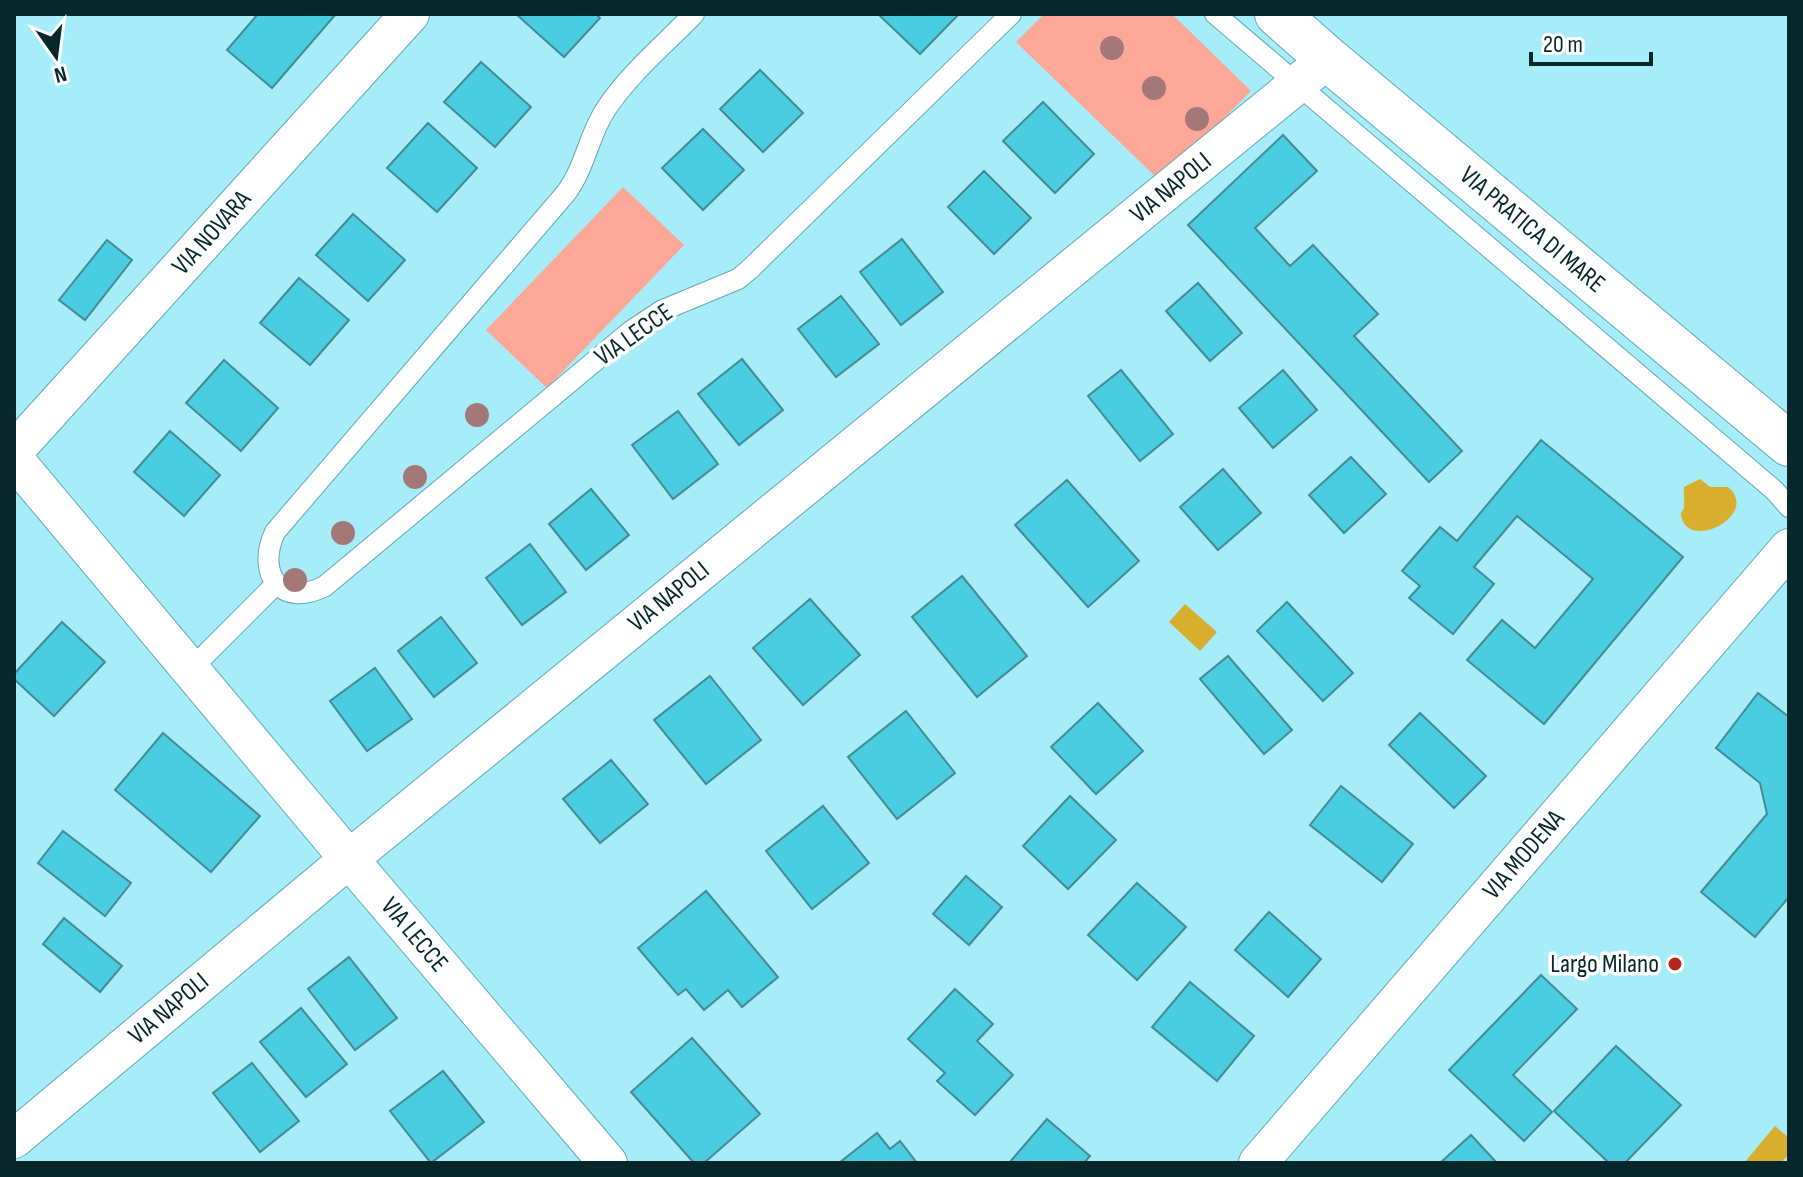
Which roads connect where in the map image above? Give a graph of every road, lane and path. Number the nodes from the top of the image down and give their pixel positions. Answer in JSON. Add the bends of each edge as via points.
{"nodes":[{"id":1,"x":410,"y":14,"type":"edge"},
{"id":2,"x":694,"y":14,"type":"edge"},
{"id":3,"x":1011,"y":14,"type":"edge"},
{"id":4,"x":1215,"y":14,"type":"edge"},
{"id":5,"x":1277,"y":14,"type":"edge"},
{"id":6,"x":1313,"y":72,"type":"junction"},
{"id":7,"x":1789,"y":444,"type":"edge"},
{"id":8,"x":14,"y":451,"type":"edge"},
{"id":9,"x":14,"y":459,"type":"edge"},
{"id":10,"x":1789,"y":507,"type":"edge"},
{"id":11,"x":1789,"y":548,"type":"edge"},
{"id":12,"x":276,"y":584,"type":"junction"},
{"id":13,"x":190,"y":670,"type":"junction"},
{"id":14,"x":349,"y":859,"type":"junction"},
{"id":15,"x":14,"y":1139,"type":"edge"},
{"id":16,"x":608,"y":1163,"type":"edge"},
{"id":17,"x":1258,"y":1163,"type":"edge"}],
"edges":[{"from":1,"to":8,"type":"street","name":"VIA NOVARA"},
{"from":2,"to":12,"type":"lane","via":[[613,99],[566,193],[275,532],[267,558]]},
{"from":3,"to":12,"type":"lane","name":"VIA LECCE","via":[[738,279],[661,311],[631,331],[325,586],[299,595]]},
{"from":4,"to":6,"type":"lane"},
{"from":5,"to":6,"type":"street","name":"VIA PRATICA DI MARE"},
{"from":6,"to":7,"type":"street","name":"VIA PRATICA DI MARE"},
{"from":6,"to":10,"type":"lane"},
{"from":6,"to":14,"type":"street","name":"VIA NAPOLI"},
{"from":9,"to":13,"type":"street","name":"VIA LECCE"},
{"from":11,"to":17,"type":"street","name":"VIA MODENA"},
{"from":12,"to":13,"type":"lane"},
{"from":13,"to":14,"type":"street","name":"VIA LECCE"},
{"from":14,"to":15,"type":"street","name":"VIA NAPOLI"},
{"from":14,"to":16,"type":"street","name":"VIA LECCE"}]}
